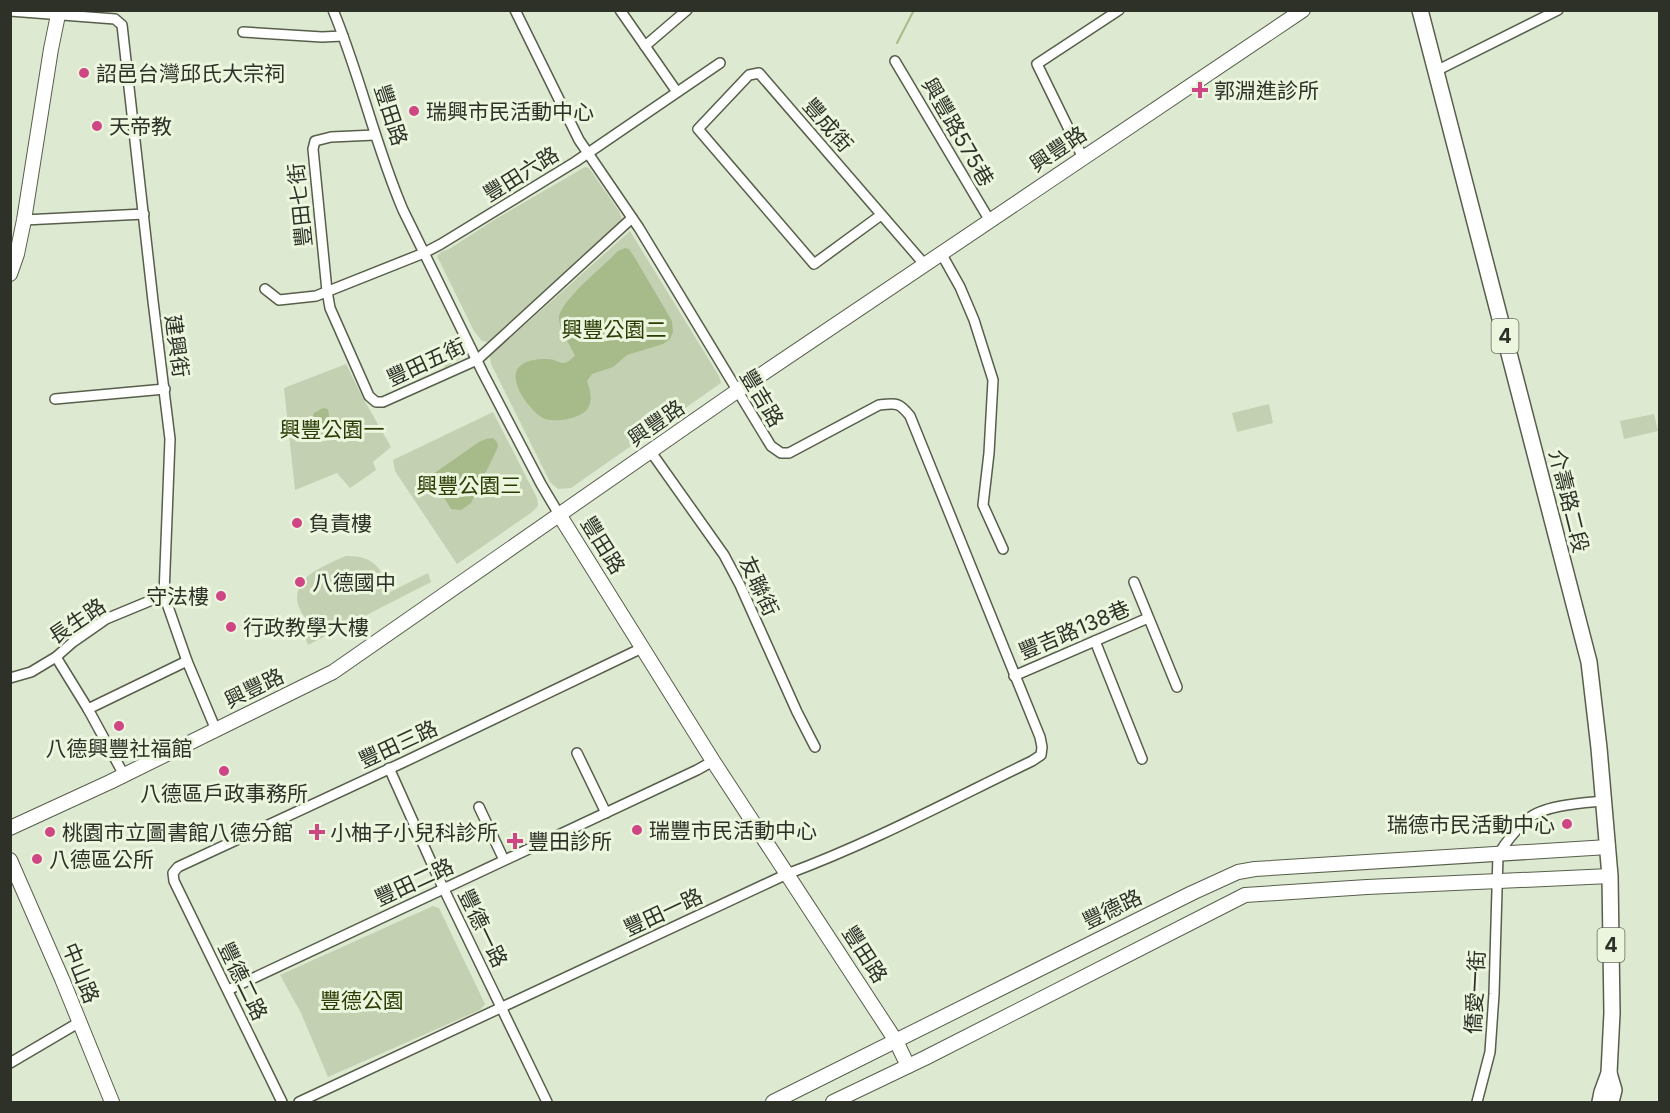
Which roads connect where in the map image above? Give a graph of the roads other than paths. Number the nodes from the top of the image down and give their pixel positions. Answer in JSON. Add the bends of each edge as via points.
{"nodes":[{"id":1,"x":333,"y":10,"type":"edge"},
{"id":2,"x":514,"y":10,"type":"edge"},
{"id":3,"x":620,"y":10,"type":"edge"},
{"id":4,"x":687,"y":10,"type":"edge"},
{"id":5,"x":1119,"y":10,"type":"edge"},
{"id":6,"x":1303,"y":10,"type":"edge"},
{"id":7,"x":1420,"y":10,"type":"edge"},
{"id":8,"x":1558,"y":10,"type":"edge"},
{"id":9,"x":10,"y":11,"type":"edge"},
{"id":10,"x":59,"y":13,"type":"edge"},
{"id":11,"x":243,"y":32,"type":"dead end"},
{"id":12,"x":343,"y":36,"type":"junction"},
{"id":13,"x":645,"y":46,"type":"junction"},
{"id":14,"x":895,"y":61,"type":"dead end"},
{"id":15,"x":720,"y":63,"type":"dead end"},
{"id":16,"x":1436,"y":70,"type":"junction"},
{"id":17,"x":677,"y":92,"type":"junction"},
{"id":18,"x":375,"y":135,"type":"junction"},
{"id":19,"x":588,"y":153,"type":"junction"},
{"id":20,"x":1083,"y":158,"type":"junction"},
{"id":21,"x":144,"y":214,"type":"junction"},
{"id":22,"x":881,"y":214,"type":"junction"},
{"id":23,"x":632,"y":218,"type":"junction"},
{"id":24,"x":24,"y":220,"type":"junction"},
{"id":25,"x":990,"y":221,"type":"junction"},
{"id":26,"x":424,"y":253,"type":"junction"},
{"id":27,"x":942,"y":253,"type":"junction"},
{"id":28,"x":925,"y":265,"type":"junction"},
{"id":29,"x":10,"y":274,"type":"edge"},
{"id":30,"x":265,"y":289,"type":"dead end"},
{"id":31,"x":327,"y":291,"type":"junction"},
{"id":32,"x":477,"y":360,"type":"junction"},
{"id":33,"x":165,"y":389,"type":"junction"},
{"id":34,"x":737,"y":391,"type":"junction"},
{"id":35,"x":55,"y":399,"type":"dead end"},
{"id":36,"x":651,"y":452,"type":"junction"},
{"id":37,"x":560,"y":516,"type":"junction"},
{"id":38,"x":1002,"y":549,"type":"dead end"},
{"id":39,"x":1134,"y":582,"type":"dead end"},
{"id":40,"x":164,"y":595,"type":"junction"},
{"id":41,"x":1148,"y":618,"type":"junction"},
{"id":42,"x":1095,"y":641,"type":"junction"},
{"id":43,"x":642,"y":648,"type":"junction"},
{"id":44,"x":56,"y":657,"type":"junction"},
{"id":45,"x":187,"y":660,"type":"junction"},
{"id":46,"x":1014,"y":676,"type":"junction"},
{"id":47,"x":10,"y":678,"type":"edge"},
{"id":48,"x":1177,"y":687,"type":"dead end"},
{"id":49,"x":88,"y":709,"type":"junction"},
{"id":50,"x":216,"y":730,"type":"junction"},
{"id":51,"x":815,"y":747,"type":"dead end"},
{"id":52,"x":577,"y":753,"type":"dead end"},
{"id":53,"x":1041,"y":755,"type":"joint"},
{"id":54,"x":1142,"y":759,"type":"dead end"},
{"id":55,"x":713,"y":761,"type":"junction"},
{"id":56,"x":389,"y":768,"type":"junction"},
{"id":57,"x":124,"y":775,"type":"junction"},
{"id":58,"x":1604,"y":801,"type":"junction"},
{"id":59,"x":479,"y":807,"type":"dead end"},
{"id":60,"x":606,"y":813,"type":"junction"},
{"id":61,"x":10,"y":828,"type":"edge"},
{"id":62,"x":1608,"y":847,"type":"junction"},
{"id":63,"x":1498,"y":855,"type":"junction"},
{"id":64,"x":10,"y":860,"type":"edge"},
{"id":65,"x":504,"y":860,"type":"junction"},
{"id":66,"x":787,"y":874,"type":"junction"},
{"id":67,"x":173,"y":875,"type":"joint"},
{"id":68,"x":1610,"y":876,"type":"junction"},
{"id":69,"x":1497,"y":881,"type":"junction"},
{"id":70,"x":444,"y":888,"type":"junction"},
{"id":71,"x":228,"y":990,"type":"junction"},
{"id":72,"x":501,"y":1008,"type":"junction"},
{"id":73,"x":78,"y":1023,"type":"junction"},
{"id":74,"x":896,"y":1041,"type":"junction"},
{"id":75,"x":10,"y":1063,"type":"edge"},
{"id":76,"x":908,"y":1066,"type":"junction"},
{"id":77,"x":1609,"y":1073,"type":"junction"},
{"id":78,"x":112,"y":1102,"type":"edge"},
{"id":79,"x":282,"y":1102,"type":"edge"},
{"id":80,"x":299,"y":1102,"type":"edge"},
{"id":81,"x":547,"y":1102,"type":"edge"},
{"id":82,"x":773,"y":1102,"type":"edge"},
{"id":83,"x":833,"y":1102,"type":"edge"},
{"id":84,"x":1477,"y":1102,"type":"edge"},
{"id":85,"x":1600,"y":1102,"type":"edge"},
{"id":86,"x":1611,"y":1102,"type":"edge"}],
"edges":[{"from":1,"to":12,"type":"street","name":"豐田路"},
{"from":2,"to":19,"type":"street","name":"豐吉路"},
{"from":3,"to":13,"type":"street"},
{"from":4,"to":13,"type":"street"},
{"from":5,"to":20,"type":"street","via":[[1037,64]]},
{"from":6,"to":20,"type":"main road","name":"興豐路"},
{"from":7,"to":16,"type":"main road","name":"介壽路二段","number":"4"},
{"from":8,"to":16,"type":"street"},
{"from":9,"to":10,"type":"street","name":"建興街"},
{"from":10,"to":21,"type":"street","name":"建興街","via":[[115,19],[122,25]]},
{"from":10,"to":24,"type":"main road"},
{"from":11,"to":12,"type":"street"},
{"from":12,"to":18,"type":"street","name":"豐田路"},
{"from":13,"to":17,"type":"street"},
{"from":14,"to":25,"type":"street","name":"興豐路575巷"},
{"from":15,"to":17,"type":"street","name":"豐田六路"},
{"from":16,"to":58,"type":"main road","name":"介壽路二段","number":"4","via":[[1589,662]]},
{"from":17,"to":19,"type":"street","name":"豐田六路"},
{"from":18,"to":26,"type":"street","name":"豐田路","via":[[392,185]]},
{"from":18,"to":31,"type":"street","name":"豐田七街","via":[[330,137],[313,145]]},
{"from":19,"to":23,"type":"street","name":"豐吉路"},
{"from":19,"to":26,"type":"street","name":"豐田六路"},
{"from":20,"to":25,"type":"main road","name":"興豐路"},
{"from":21,"to":24,"type":"street"},
{"from":21,"to":33,"type":"street","name":"建興街"},
{"from":22,"to":22,"type":"street","name":"豐成街","via":[[759,73],[749,75],[698,129],[814,264]]},
{"from":22,"to":28,"type":"street","name":"豐成街"},
{"from":23,"to":32,"type":"street","name":"豐田五街"},
{"from":23,"to":34,"type":"street","name":"豐吉路"},
{"from":24,"to":29,"type":"main road"},
{"from":25,"to":27,"type":"main road","name":"興豐路"},
{"from":26,"to":31,"type":"street","name":"豐田六路"},
{"from":26,"to":32,"type":"street","name":"豐田路"},
{"from":27,"to":28,"type":"main road","name":"興豐路"},
{"from":27,"to":38,"type":"street","via":[[974,320],[993,380],[983,505]]},
{"from":28,"to":34,"type":"main road","name":"興豐路"},
{"from":30,"to":31,"type":"street","name":"豐田六路","via":[[279,300]]},
{"from":31,"to":32,"type":"street","name":"豐田五街","via":[[334,318],[369,396],[376,402]]},
{"from":32,"to":37,"type":"street","name":"豐田路"},
{"from":33,"to":35,"type":"street"},
{"from":33,"to":40,"type":"street","name":"建興街","via":[[170,440]]},
{"from":34,"to":36,"type":"main road","name":"興豐路"},
{"from":34,"to":46,"type":"street","name":"豐吉路","via":[[771,446],[781,453],[789,453],[879,405],[901,406],[910,416]]},
{"from":36,"to":37,"type":"main road","name":"興豐路"},
{"from":36,"to":51,"type":"street","name":"友聯街","via":[[724,555]]},
{"from":37,"to":43,"type":"main road","name":"豐田路"},
{"from":37,"to":50,"type":"main road","name":"興豐路","via":[[333,672]]},
{"from":39,"to":41,"type":"street"},
{"from":40,"to":44,"type":"street","name":"長生路","via":[[106,619]]},
{"from":40,"to":45,"type":"street","name":"建興街"},
{"from":41,"to":42,"type":"street","name":"豐吉路138巷"},
{"from":41,"to":48,"type":"street"},
{"from":42,"to":46,"type":"street","name":"豐吉路138巷"},
{"from":42,"to":54,"type":"street"},
{"from":43,"to":55,"type":"main road","name":"豐田路"},
{"from":43,"to":56,"type":"street","name":"豐田三路"},
{"from":44,"to":47,"type":"street","name":"長生路","via":[[31,672]]},
{"from":44,"to":49,"type":"street"},
{"from":45,"to":49,"type":"street"},
{"from":45,"to":50,"type":"street","name":"建興街"},
{"from":46,"to":53,"type":"street","name":"豐吉路","via":[[1040,737]]},
{"from":49,"to":57,"type":"street"},
{"from":50,"to":57,"type":"main road","name":"興豐路"},
{"from":52,"to":60,"type":"street"},
{"from":53,"to":66,"type":"street","name":"豐田一路","via":[[928,813]]},
{"from":55,"to":60,"type":"street","name":"豐田二路"},
{"from":55,"to":66,"type":"main road","name":"豐田路"},
{"from":56,"to":67,"type":"street","name":"豐田三路","via":[[178,867]]},
{"from":56,"to":70,"type":"street","name":"豐德一路"},
{"from":57,"to":61,"type":"main road","name":"興豐路"},
{"from":58,"to":62,"type":"main road","name":"介壽路二段","number":"4"},
{"from":58,"to":63,"type":"street","via":[[1554,808],[1529,818]]},
{"from":59,"to":65,"type":"street"},
{"from":60,"to":65,"type":"street","name":"豐田二路"},
{"from":62,"to":63,"type":"main road","name":"豐德路"},
{"from":62,"to":68,"type":"main road","name":"介壽路二段","number":"4"},
{"from":63,"to":69,"type":"street"},
{"from":63,"to":74,"type":"main road","name":"豐德路","via":[[1238,872]]},
{"from":64,"to":73,"type":"main road","name":"中山路"},
{"from":65,"to":70,"type":"street","name":"豐田二路"},
{"from":66,"to":72,"type":"street","name":"豐田一路"},
{"from":66,"to":74,"type":"main road","name":"豐田路"},
{"from":67,"to":71,"type":"street","name":"豐德二路"},
{"from":68,"to":69,"type":"main road"},
{"from":68,"to":77,"type":"main road","name":"介壽路二段","number":"4"},
{"from":69,"to":76,"type":"main road","via":[[1245,895]]},
{"from":69,"to":84,"type":"street","name":"僑愛一街","via":[[1490,1052]]},
{"from":70,"to":71,"type":"street","name":"豐田二路"},
{"from":70,"to":72,"type":"street","name":"豐德一路"},
{"from":71,"to":79,"type":"street","name":"豐德二路"},
{"from":72,"to":80,"type":"street","name":"豐田一路"},
{"from":72,"to":81,"type":"street","name":"豐德一路"},
{"from":73,"to":75,"type":"street"},
{"from":73,"to":78,"type":"main road","name":"中山路"},
{"from":74,"to":76,"type":"main road","name":"豐田路"},
{"from":74,"to":82,"type":"main road","name":"豐德路"},
{"from":76,"to":83,"type":"main road"},
{"from":77,"to":85,"type":"main road","number":"4"},
{"from":77,"to":86,"type":"main road","number":"4","via":[[1614,1090]]}]}
